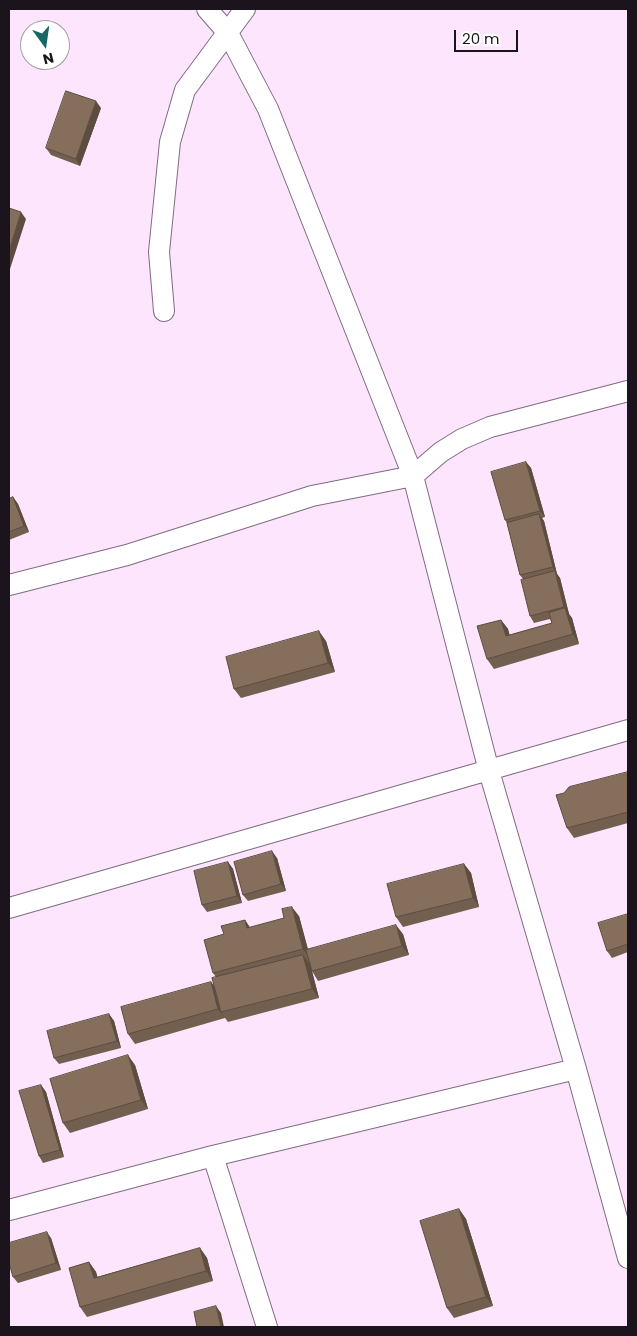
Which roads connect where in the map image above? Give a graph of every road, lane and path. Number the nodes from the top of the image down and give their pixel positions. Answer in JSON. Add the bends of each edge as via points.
{"nodes":[{"id":1,"x":207,"y":9,"type":"edge"},
{"id":2,"x":245,"y":9,"type":"edge"},
{"id":3,"x":228,"y":32,"type":"junction"},
{"id":4,"x":164,"y":311,"type":"dead end"},
{"id":5,"x":628,"y":391,"type":"edge"},
{"id":6,"x":413,"y":476,"type":"junction"},
{"id":7,"x":9,"y":585,"type":"edge"},
{"id":8,"x":628,"y":730,"type":"edge"},
{"id":9,"x":489,"y":771,"type":"junction"},
{"id":10,"x":9,"y":908,"type":"edge"},
{"id":11,"x":576,"y":1069,"type":"junction"},
{"id":12,"x":213,"y":1156,"type":"junction"},
{"id":13,"x":9,"y":1210,"type":"edge"},
{"id":14,"x":628,"y":1258,"type":"edge"},
{"id":15,"x":267,"y":1327,"type":"edge"}],
"edges":[{"from":1,"to":3,"type":"street"},
{"from":2,"to":3,"type":"street"},
{"from":3,"to":4,"type":"street","via":[[185,90],[170,142],[159,252]]},
{"from":3,"to":6,"type":"street","via":[[268,109]]},
{"from":5,"to":6,"type":"street","via":[[490,427],[441,452]]},
{"from":6,"to":7,"type":"street","via":[[312,496],[127,555]]},
{"from":6,"to":9,"type":"street"},
{"from":8,"to":9,"type":"street"},
{"from":9,"to":10,"type":"street"},
{"from":9,"to":11,"type":"street"},
{"from":11,"to":12,"type":"street"},
{"from":11,"to":14,"type":"street"},
{"from":12,"to":13,"type":"street"},
{"from":12,"to":15,"type":"street"}]}
